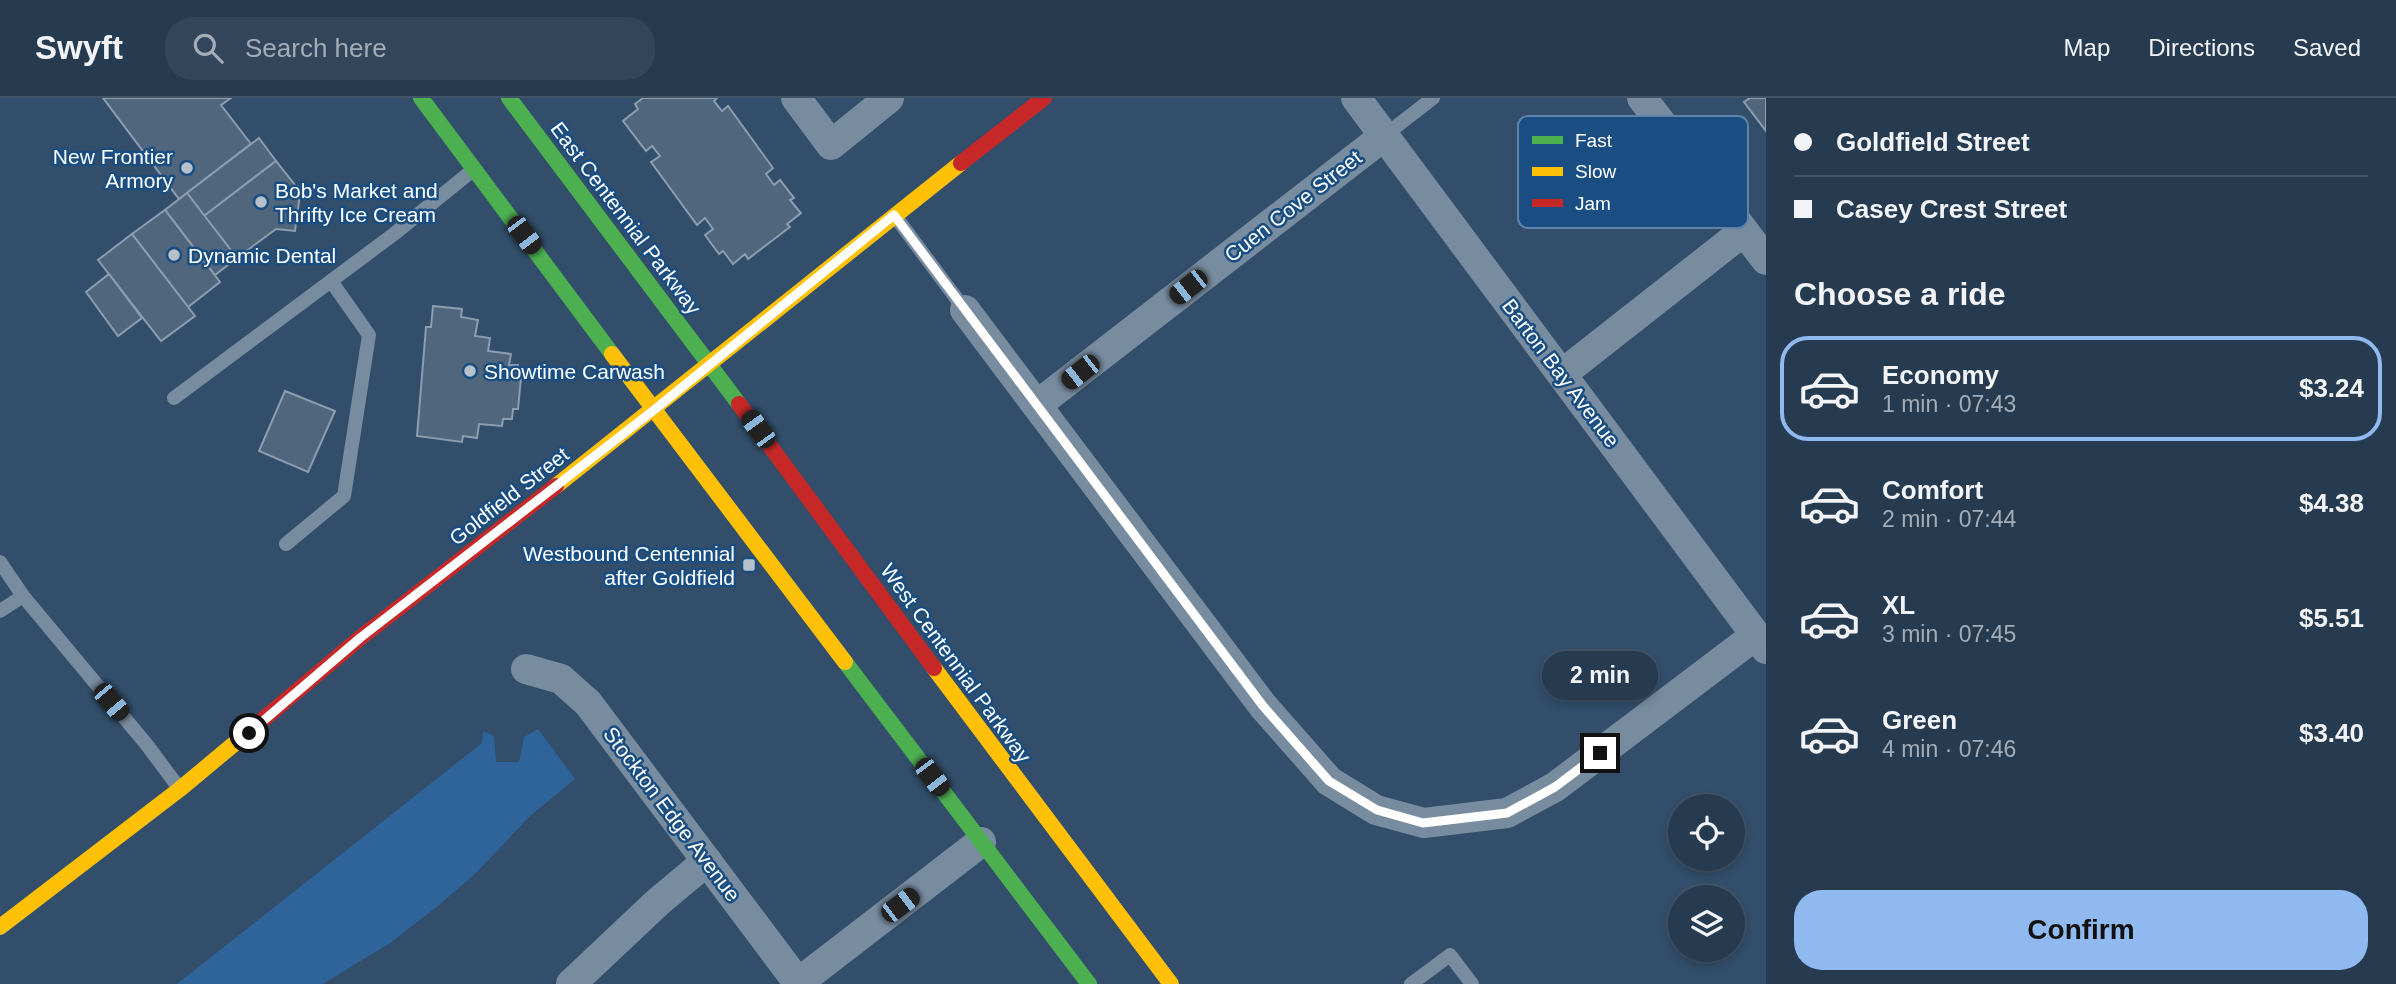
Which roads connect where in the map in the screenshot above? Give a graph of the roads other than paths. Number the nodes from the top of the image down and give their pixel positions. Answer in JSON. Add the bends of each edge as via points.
{"nodes":[{"id":1,"x":421,"y":98,"type":"edge"},
{"id":2,"x":509,"y":98,"type":"edge"},
{"id":3,"x":796,"y":98,"type":"edge"},
{"id":4,"x":889,"y":98,"type":"edge"},
{"id":5,"x":1044,"y":98,"type":"edge"},
{"id":6,"x":1356,"y":98,"type":"edge"},
{"id":7,"x":1433,"y":98,"type":"edge"},
{"id":8,"x":1642,"y":98,"type":"edge"},
{"id":9,"x":1656,"y":116,"type":"edge"},
{"id":10,"x":1384,"y":136,"type":"junction"},
{"id":11,"x":475,"y":169,"type":"junction"},
{"id":12,"x":894,"y":215,"type":"junction"},
{"id":13,"x":1742,"y":228,"type":"edge"},
{"id":14,"x":1744,"y":231,"type":"junction"},
{"id":15,"x":1766,"y":260,"type":"edge"},
{"id":16,"x":331,"y":281,"type":"junction"},
{"id":17,"x":965,"y":310,"type":"joint"},
{"id":18,"x":710,"y":364,"type":"junction"},
{"id":19,"x":1562,"y":374,"type":"junction"},
{"id":20,"x":174,"y":398,"type":"dead end"},
{"id":21,"x":1037,"y":405,"type":"junction"},
{"id":22,"x":654,"y":410,"type":"junction"},
{"id":23,"x":286,"y":544,"type":"dead end"},
{"id":24,"x":0,"y":562,"type":"edge"},
{"id":25,"x":23,"y":596,"type":"junction"},
{"id":26,"x":0,"y":611,"type":"edge"},
{"id":27,"x":1761,"y":642,"type":"edge"},
{"id":28,"x":526,"y":669,"type":"dead end"},
{"id":29,"x":180,"y":789,"type":"junction"},
{"id":30,"x":981,"y":842,"type":"junction"},
{"id":31,"x":707,"y":861,"type":"junction"},
{"id":32,"x":0,"y":927,"type":"edge"},
{"id":33,"x":798,"y":983,"type":"edge"},
{"id":34,"x":572,"y":984,"type":"edge"},
{"id":35,"x":1089,"y":984,"type":"edge"},
{"id":36,"x":1171,"y":984,"type":"edge"},
{"id":37,"x":1411,"y":984,"type":"edge"},
{"id":38,"x":1472,"y":984,"type":"edge"}],
"edges":[{"from":1,"to":11,"type":"main road"},
{"from":2,"to":18,"type":"main road","name":"East Centennial Parkway"},
{"from":3,"to":4,"type":"street","via":[[831,145]]},
{"from":5,"to":12,"type":"main road","name":"Goldfield Street"},
{"from":6,"to":10,"type":"street","name":"Barton Bay Avenue"},
{"from":7,"to":10,"type":"lane"},
{"from":8,"to":9,"type":"street"},
{"from":10,"to":19,"type":"street","name":"Barton Bay Avenue"},
{"from":10,"to":21,"type":"street","name":"Cuen Cove Street"},
{"from":11,"to":16,"type":"lane"},
{"from":11,"to":22,"type":"main road"},
{"from":12,"to":17,"type":"lane"},
{"from":12,"to":18,"type":"main road","name":"Goldfield Street"},
{"from":13,"to":14,"type":"street"},
{"from":14,"to":15,"type":"street"},
{"from":14,"to":19,"type":"street"},
{"from":16,"to":20,"type":"lane"},
{"from":16,"to":23,"type":"lane","via":[[369,335],[344,496]]},
{"from":17,"to":21,"type":"street"},
{"from":18,"to":22,"type":"main road","name":"Goldfield Street"},
{"from":18,"to":36,"type":"main road","name":"West Centennial Parkway"},
{"from":19,"to":27,"type":"street","name":"Barton Bay Avenue"},
{"from":21,"to":27,"type":"street","via":[[1263,706],[1329,781],[1377,810],[1423,823],[1507,813],[1555,787]]},
{"from":22,"to":29,"type":"main road","name":"Goldfield Street","via":[[360,638]]},
{"from":22,"to":30,"type":"main road"},
{"from":24,"to":25,"type":"lane"},
{"from":25,"to":26,"type":"lane"},
{"from":25,"to":29,"type":"lane"},
{"from":28,"to":31,"type":"street","name":"Stockton Edge Avenue","via":[[561,679],[588,703]]},
{"from":29,"to":32,"type":"main road","name":"Goldfield Street"},
{"from":30,"to":33,"type":"street"},
{"from":30,"to":35,"type":"main road"},
{"from":31,"to":33,"type":"street","name":"Stockton Edge Avenue"},
{"from":31,"to":34,"type":"street"},
{"from":37,"to":38,"type":"lane","via":[[1450,955]]}]}
